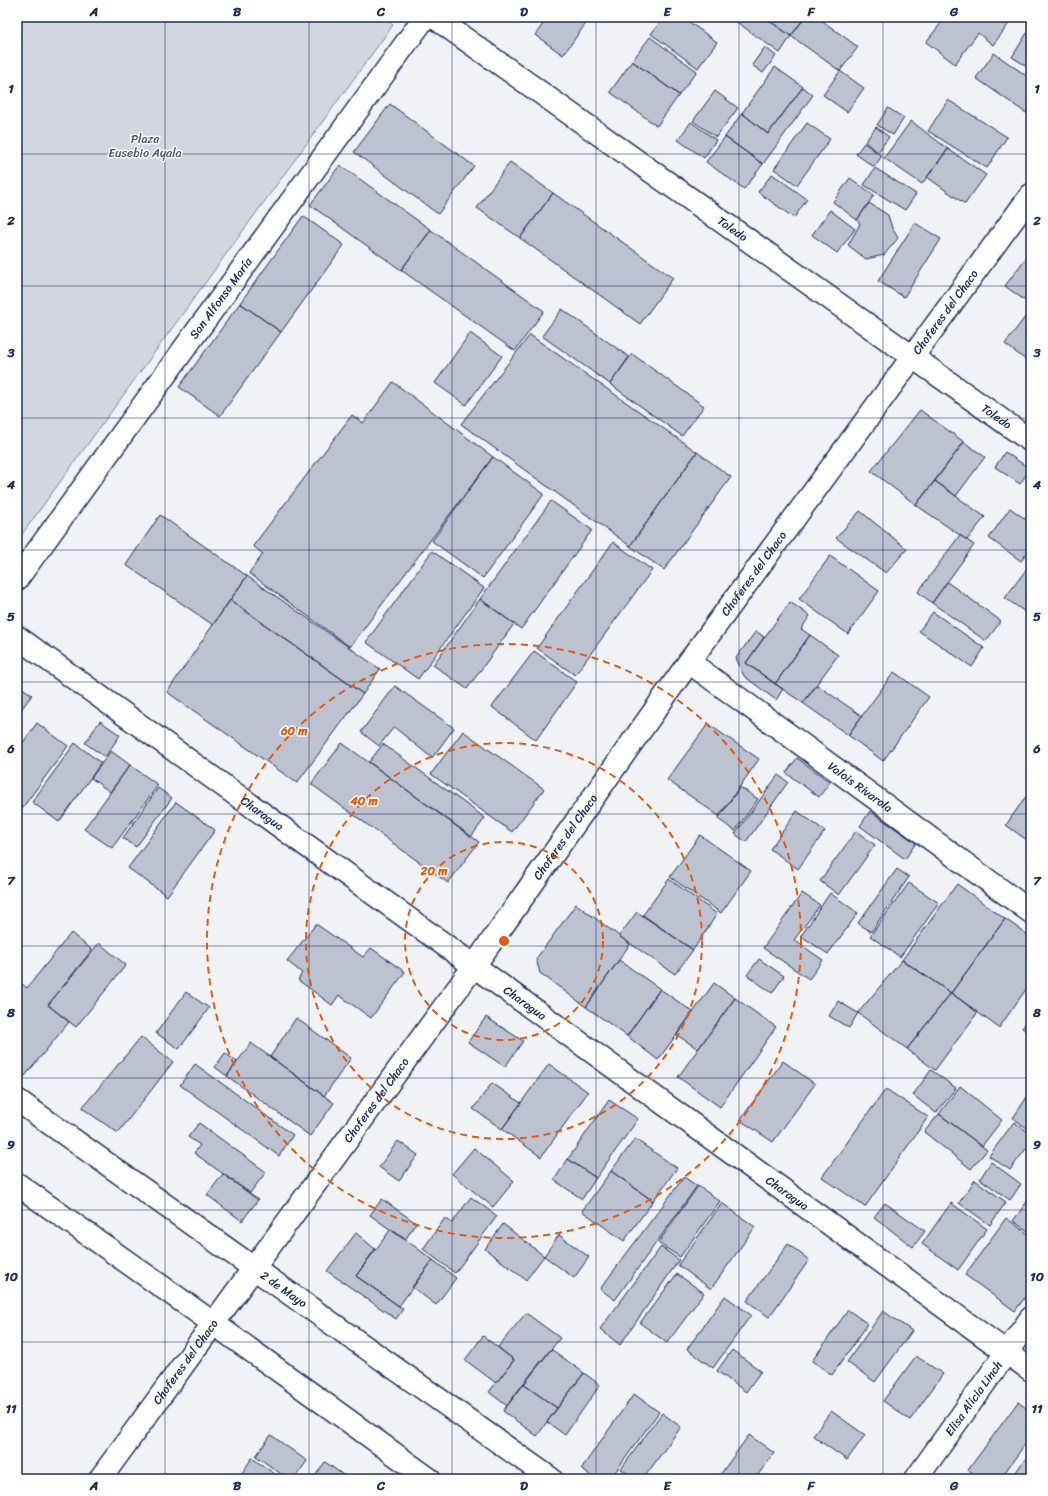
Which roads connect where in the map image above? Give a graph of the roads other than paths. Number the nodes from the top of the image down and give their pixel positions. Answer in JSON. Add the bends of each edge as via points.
{"nodes":[{"id":1,"x":425,"y":17,"type":"edge"},
{"id":2,"x":434,"y":17,"type":"edge"},
{"id":3,"x":1031,"y":194,"type":"edge"},
{"id":4,"x":912,"y":356,"type":"junction"},
{"id":5,"x":1031,"y":442,"type":"edge"},
{"id":6,"x":17,"y":579,"type":"edge"},
{"id":7,"x":17,"y":637,"type":"edge"},
{"id":8,"x":689,"y":662,"type":"junction"},
{"id":9,"x":1031,"y":912,"type":"edge"},
{"id":10,"x":474,"y":966,"type":"junction"},
{"id":11,"x":17,"y":1100,"type":"edge"},
{"id":12,"x":17,"y":1184,"type":"edge"},
{"id":13,"x":254,"y":1269,"type":"junction"},
{"id":14,"x":1031,"y":1318,"type":"edge"},
{"id":15,"x":213,"y":1323,"type":"junction"},
{"id":16,"x":1006,"y":1352,"type":"junction"},
{"id":17,"x":1031,"y":1370,"type":"edge"},
{"id":18,"x":100,"y":1479,"type":"edge"},
{"id":19,"x":429,"y":1479,"type":"edge"},
{"id":20,"x":551,"y":1479,"type":"edge"},
{"id":21,"x":916,"y":1479,"type":"edge"}],
"edges":[{"from":1,"to":6,"type":"street","name":"San Alfonso María"},
{"from":2,"to":4,"type":"street","name":"Toledo"},
{"from":3,"to":4,"type":"street","name":"Choferes del Chaco"},
{"from":4,"to":5,"type":"street","name":"Toledo"},
{"from":4,"to":8,"type":"street","name":"Choferes del Chaco"},
{"from":7,"to":10,"type":"street","name":"Charagua"},
{"from":8,"to":9,"type":"street","name":"Valois Rivarola"},
{"from":8,"to":10,"type":"street","name":"Choferes del Chaco"},
{"from":10,"to":13,"type":"street","name":"Choferes del Chaco"},
{"from":10,"to":16,"type":"street","name":"Charagua"},
{"from":11,"to":13,"type":"street","name":"2 de Mayo"},
{"from":12,"to":15,"type":"street"},
{"from":13,"to":15,"type":"street","name":"Choferes del Chaco"},
{"from":13,"to":20,"type":"street","name":"2 de Mayo"},
{"from":14,"to":16,"type":"street","name":"Elisa Alicia Linch"},
{"from":15,"to":18,"type":"street","name":"Choferes del Chaco"},
{"from":15,"to":19,"type":"street"},
{"from":16,"to":17,"type":"street","name":"Charagua"},
{"from":16,"to":21,"type":"street","name":"Elisa Alicia Linch"}]}
